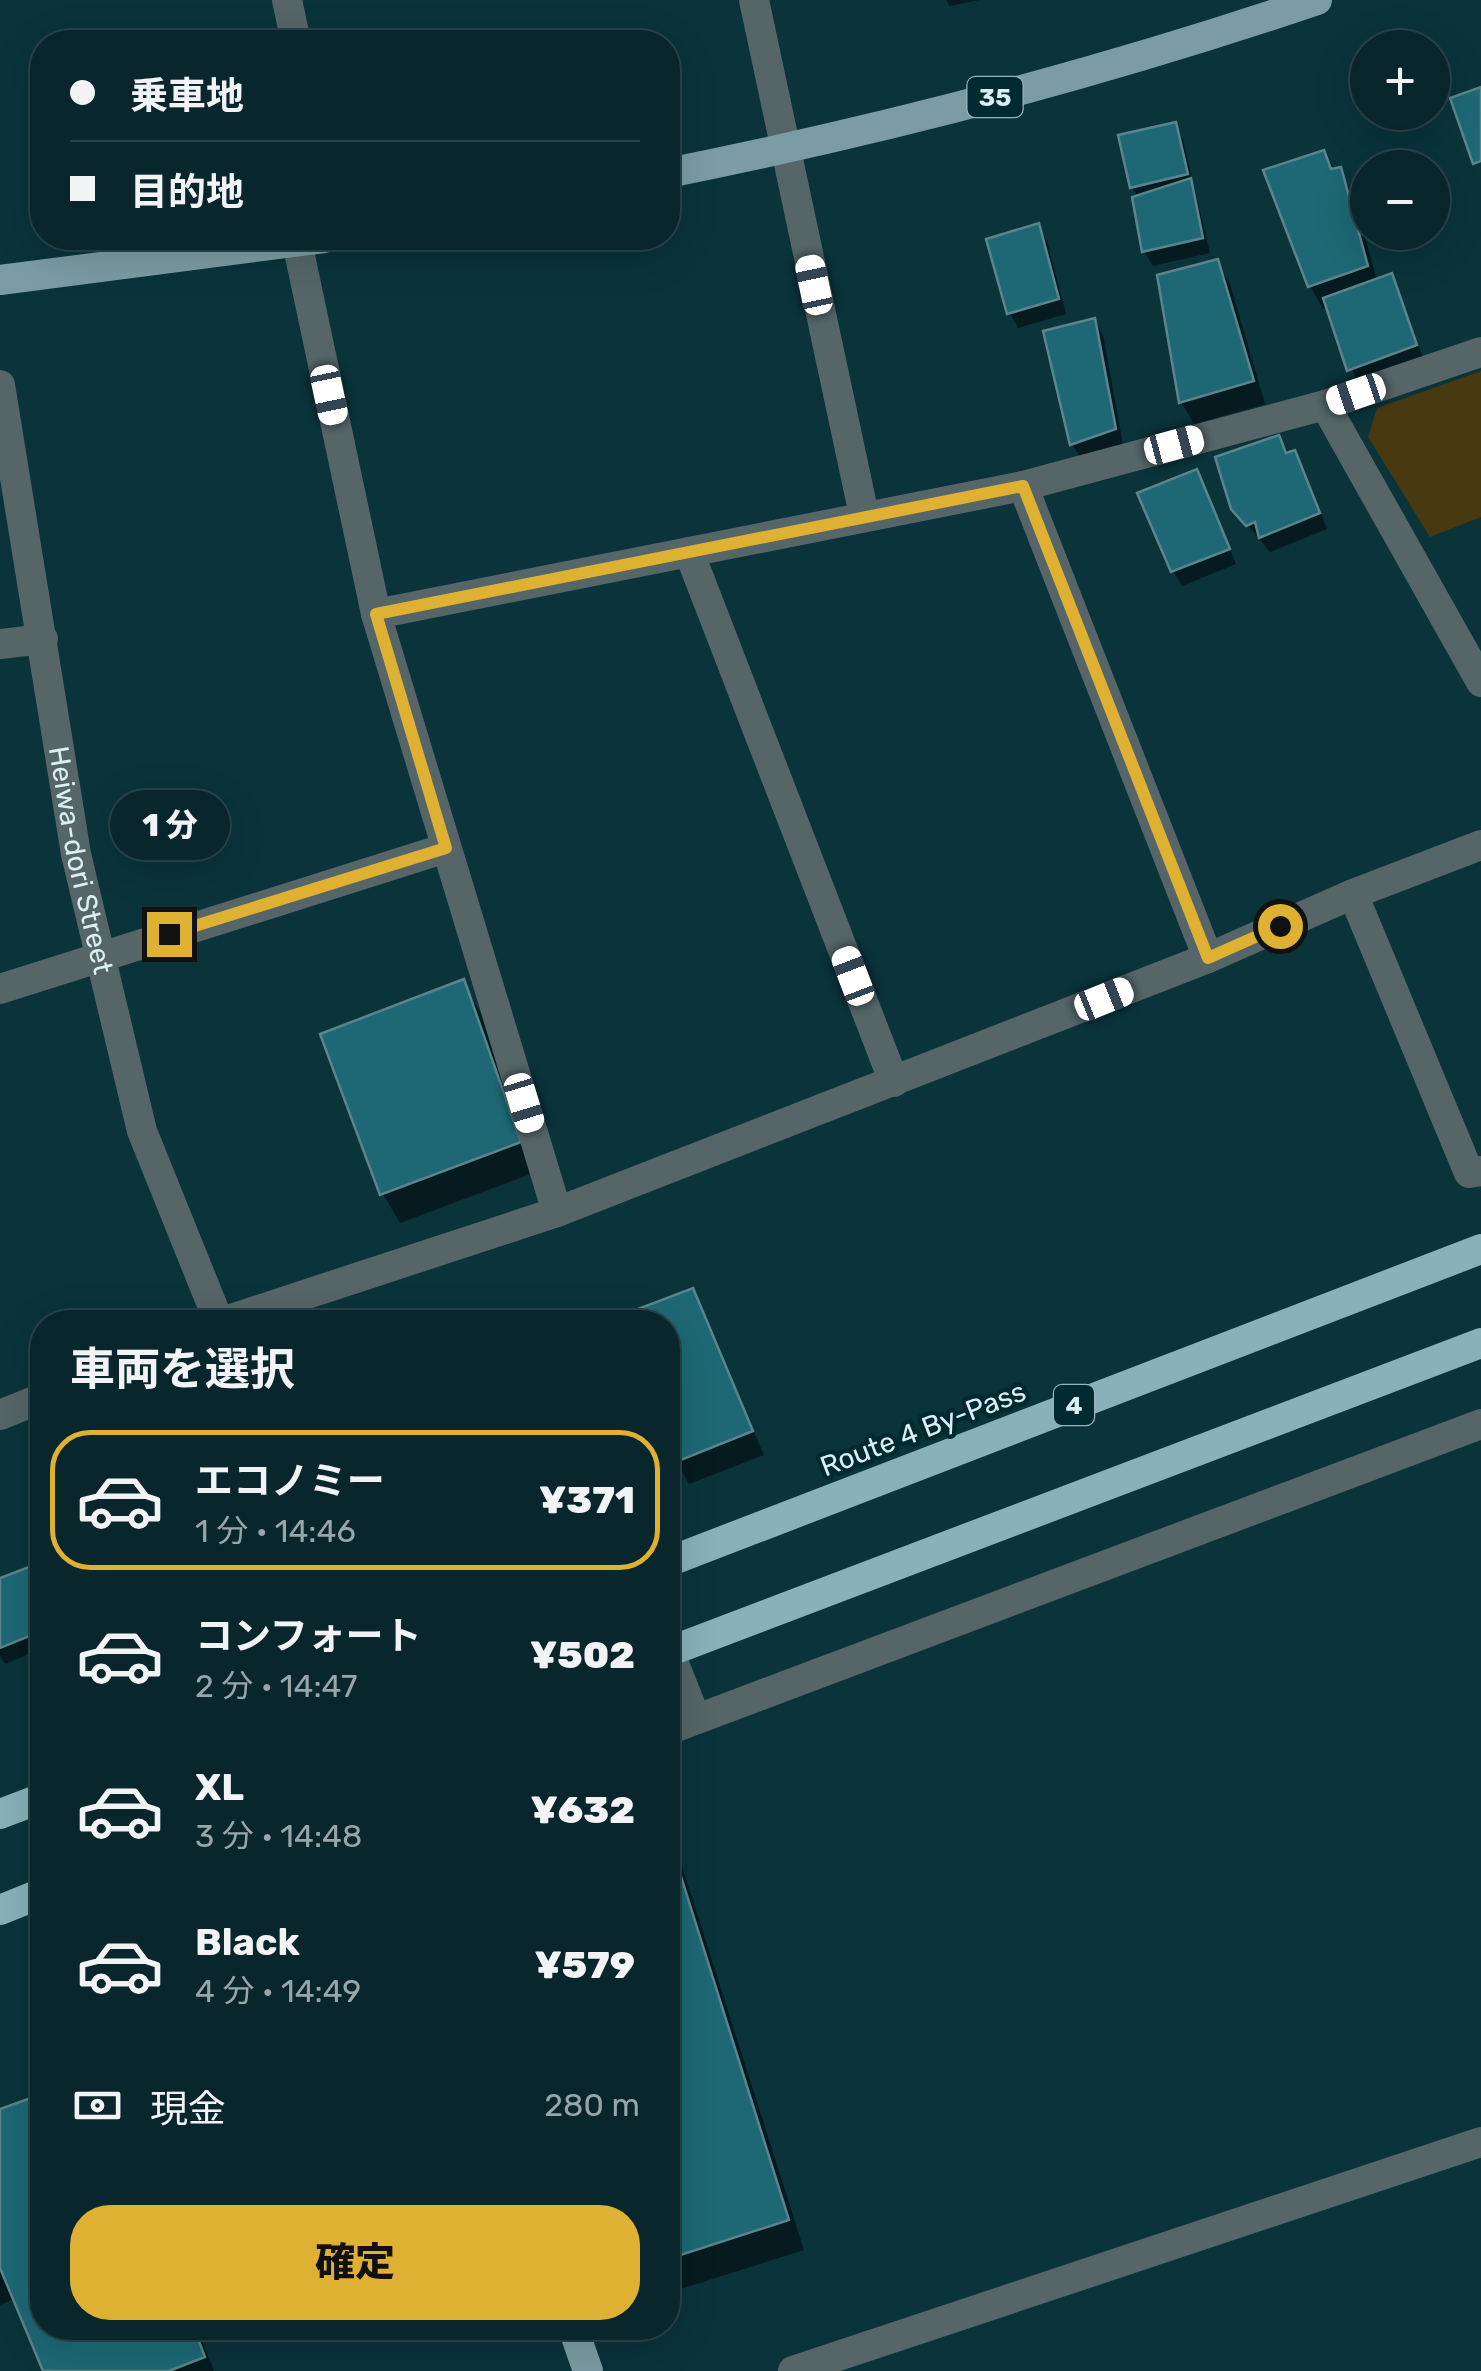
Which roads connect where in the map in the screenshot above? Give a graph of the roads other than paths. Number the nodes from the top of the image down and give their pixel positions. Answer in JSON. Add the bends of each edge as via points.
{"nodes":[{"id":1,"x":287,"y":0,"type":"edge"},
{"id":2,"x":754,"y":0,"type":"edge"},
{"id":3,"x":1317,"y":0,"type":"edge"},
{"id":4,"x":293,"y":30,"type":"edge"},
{"id":5,"x":786,"y":150,"type":"junction"},
{"id":6,"x":680,"y":172,"type":"edge"},
{"id":7,"x":232,"y":250,"type":"edge"},
{"id":8,"x":312,"y":250,"type":"edge"},
{"id":9,"x":0,"y":280,"type":"edge"},
{"id":10,"x":1481,"y":352,"type":"edge"},
{"id":11,"x":0,"y":385,"type":"edge"},
{"id":12,"x":1326,"y":405,"type":"junction"},
{"id":13,"x":1023,"y":486,"type":"junction"},
{"id":14,"x":864,"y":515,"type":"junction"},
{"id":15,"x":689,"y":552,"type":"junction"},
{"id":16,"x":376,"y":614,"type":"junction"},
{"id":17,"x":44,"y":639,"type":"junction"},
{"id":18,"x":0,"y":644,"type":"edge"},
{"id":19,"x":1481,"y":682,"type":"edge"},
{"id":20,"x":1481,"y":846,"type":"edge"},
{"id":21,"x":446,"y":848,"type":"junction"},
{"id":22,"x":1353,"y":894,"type":"junction"},
{"id":23,"x":100,"y":955,"type":"junction"},
{"id":24,"x":1208,"y":958,"type":"junction"},
{"id":25,"x":0,"y":989,"type":"edge"},
{"id":26,"x":894,"y":1082,"type":"junction"},
{"id":27,"x":1481,"y":1170,"type":"edge"},
{"id":28,"x":557,"y":1212,"type":"junction"},
{"id":29,"x":1481,"y":1249,"type":"edge"},
{"id":30,"x":216,"y":1310,"type":"edge"},
{"id":31,"x":258,"y":1310,"type":"edge"},
{"id":32,"x":1481,"y":1344,"type":"edge"},
{"id":33,"x":30,"y":1403,"type":"edge"},
{"id":34,"x":0,"y":1415,"type":"edge"},
{"id":35,"x":1481,"y":1424,"type":"edge"},
{"id":36,"x":680,"y":1557,"type":"edge"},
{"id":37,"x":680,"y":1646,"type":"edge"},
{"id":38,"x":682,"y":1725,"type":"edge"},
{"id":39,"x":30,"y":1803,"type":"edge"},
{"id":40,"x":0,"y":1814,"type":"edge"},
{"id":41,"x":30,"y":1899,"type":"edge"},
{"id":42,"x":0,"y":1910,"type":"edge"},
{"id":43,"x":1481,"y":2142,"type":"edge"},
{"id":44,"x":578,"y":2340,"type":"edge"},
{"id":45,"x":588,"y":2371,"type":"edge"},
{"id":46,"x":793,"y":2371,"type":"edge"}],
"edges":[{"from":1,"to":4,"type":"street"},
{"from":2,"to":5,"type":"street"},
{"from":3,"to":5,"type":"main road","number":"35","via":[[1070,78]]},
{"from":5,"to":6,"type":"main road","number":"35"},
{"from":5,"to":14,"type":"street"},
{"from":7,"to":9,"type":"main road"},
{"from":8,"to":16,"type":"street"},
{"from":10,"to":12,"type":"street"},
{"from":11,"to":17,"type":"street","name":"Heiwa-dori Street"},
{"from":12,"to":13,"type":"street"},
{"from":12,"to":19,"type":"street"},
{"from":13,"to":14,"type":"street"},
{"from":13,"to":24,"type":"street"},
{"from":14,"to":15,"type":"street"},
{"from":15,"to":16,"type":"street"},
{"from":15,"to":26,"type":"street"},
{"from":16,"to":21,"type":"street"},
{"from":17,"to":18,"type":"street"},
{"from":17,"to":23,"type":"street","name":"Heiwa-dori Street","via":[[76,854]]},
{"from":20,"to":22,"type":"street"},
{"from":21,"to":23,"type":"street"},
{"from":21,"to":28,"type":"street"},
{"from":22,"to":24,"type":"street"},
{"from":22,"to":27,"type":"street","via":[[1469,1173]]},
{"from":23,"to":25,"type":"street"},
{"from":23,"to":30,"type":"street","name":"Heiwa-dori Street","via":[[142,1131]]},
{"from":24,"to":26,"type":"street"},
{"from":26,"to":28,"type":"street"},
{"from":28,"to":31,"type":"street"},
{"from":29,"to":36,"type":"highway","name":"Route 4 By-Pass","number":"4"},
{"from":32,"to":37,"type":"highway"},
{"from":33,"to":34,"type":"street"},
{"from":35,"to":38,"type":"street"},
{"from":39,"to":40,"type":"highway"},
{"from":41,"to":42,"type":"highway"},
{"from":43,"to":46,"type":"street"},
{"from":44,"to":45,"type":"main road"}]}
